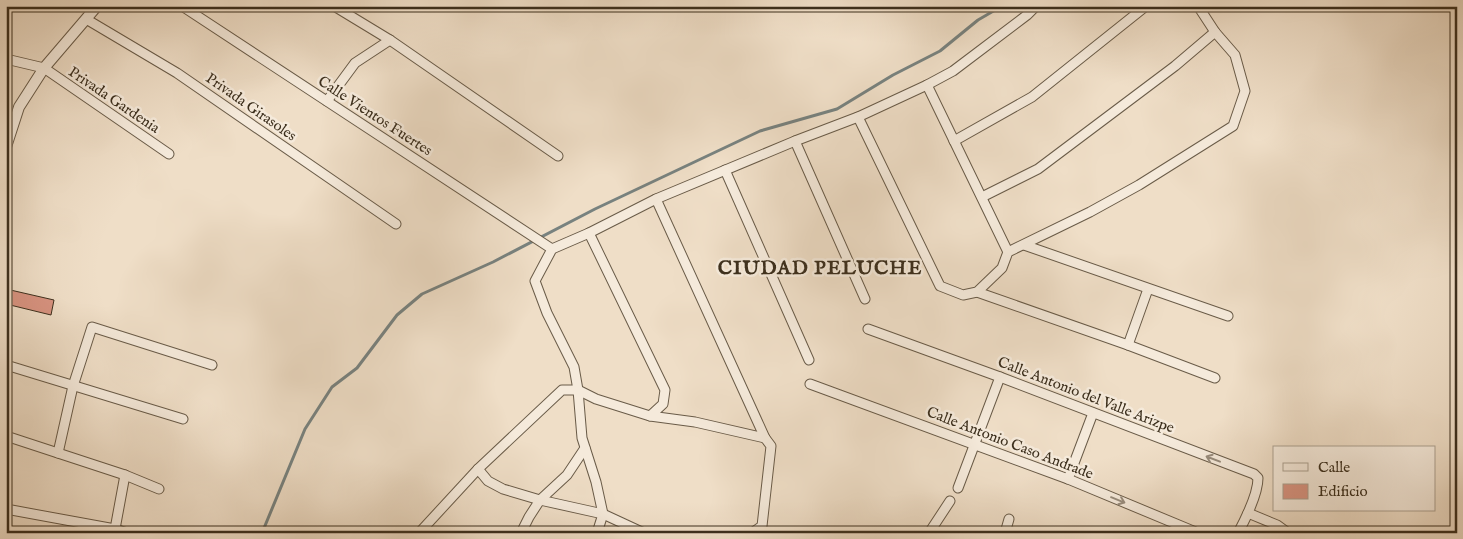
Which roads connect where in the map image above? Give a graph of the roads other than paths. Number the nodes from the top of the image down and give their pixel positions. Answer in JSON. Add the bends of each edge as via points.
{"nodes":[{"id":1,"x":97,"y":6,"type":"edge"},
{"id":2,"x":182,"y":6,"type":"edge"},
{"id":3,"x":334,"y":6,"type":"edge"},
{"id":4,"x":1036,"y":6,"type":"edge"},
{"id":5,"x":1146,"y":6,"type":"edge"},
{"id":6,"x":1198,"y":6,"type":"edge"},
{"id":7,"x":86,"y":19,"type":"junction"},
{"id":8,"x":1215,"y":32,"type":"junction"},
{"id":9,"x":390,"y":40,"type":"junction"},
{"id":10,"x":6,"y":59,"type":"edge"},
{"id":11,"x":44,"y":68,"type":"junction"},
{"id":12,"x":927,"y":85,"type":"junction"},
{"id":13,"x":327,"y":101,"type":"junction"},
{"id":14,"x":858,"y":117,"type":"junction"},
{"id":15,"x":7,"y":140,"type":"edge"},
{"id":16,"x":795,"y":141,"type":"junction"},
{"id":17,"x":954,"y":141,"type":"junction"},
{"id":18,"x":169,"y":154,"type":"dead end"},
{"id":19,"x":558,"y":156,"type":"dead end"},
{"id":20,"x":725,"y":170,"type":"junction"},
{"id":21,"x":982,"y":197,"type":"junction"},
{"id":22,"x":656,"y":199,"type":"junction"},
{"id":23,"x":396,"y":224,"type":"dead end"},
{"id":24,"x":589,"y":233,"type":"junction"},
{"id":25,"x":1024,"y":245,"type":"junction"},
{"id":26,"x":548,"y":246,"type":"junction"},
{"id":27,"x":1008,"y":252,"type":"junction"},
{"id":28,"x":1148,"y":288,"type":"junction"},
{"id":29,"x":977,"y":292,"type":"junction"},
{"id":30,"x":865,"y":298,"type":"dead end"},
{"id":31,"x":1228,"y":316,"type":"dead end"},
{"id":32,"x":868,"y":329,"type":"dead end"},
{"id":33,"x":1128,"y":345,"type":"junction"},
{"id":34,"x":810,"y":360,"type":"dead end"},
{"id":35,"x":6,"y":365,"type":"edge"},
{"id":36,"x":212,"y":365,"type":"dead end"},
{"id":37,"x":1000,"y":377,"type":"junction"},
{"id":38,"x":1215,"y":378,"type":"dead end"},
{"id":39,"x":810,"y":384,"type":"dead end"},
{"id":40,"x":74,"y":386,"type":"junction"},
{"id":41,"x":578,"y":390,"type":"junction"},
{"id":42,"x":1093,"y":413,"type":"junction"},
{"id":43,"x":650,"y":416,"type":"junction"},
{"id":44,"x":183,"y":419,"type":"dead end"},
{"id":45,"x":6,"y":436,"type":"edge"},
{"id":46,"x":765,"y":438,"type":"junction"},
{"id":47,"x":974,"y":444,"type":"junction"},
{"id":48,"x":585,"y":448,"type":"junction"},
{"id":49,"x":58,"y":453,"type":"junction"},
{"id":50,"x":478,"y":468,"type":"junction"},
{"id":51,"x":125,"y":475,"type":"junction"},
{"id":52,"x":1068,"y":479,"type":"junction"},
{"id":53,"x":958,"y":488,"type":"dead end"},
{"id":54,"x":159,"y":489,"type":"dead end"},
{"id":55,"x":540,"y":500,"type":"junction"},
{"id":56,"x":950,"y":501,"type":"dead end"},
{"id":57,"x":6,"y":509,"type":"edge"},
{"id":58,"x":1248,"y":513,"type":"junction"},
{"id":59,"x":603,"y":514,"type":"junction"},
{"id":60,"x":1009,"y":519,"type":"dead end"},
{"id":61,"x":115,"y":529,"type":"junction"},
{"id":62,"x":127,"y":533,"type":"edge"},
{"id":63,"x":419,"y":533,"type":"edge"},
{"id":64,"x":522,"y":533,"type":"edge"},
{"id":65,"x":597,"y":533,"type":"edge"},
{"id":66,"x":644,"y":533,"type":"edge"},
{"id":67,"x":752,"y":533,"type":"edge"},
{"id":68,"x":929,"y":533,"type":"edge"},
{"id":69,"x":1005,"y":533,"type":"edge"},
{"id":70,"x":1198,"y":533,"type":"edge"},
{"id":71,"x":1238,"y":533,"type":"edge"},
{"id":72,"x":1288,"y":533,"type":"edge"}],
"edges":[{"from":1,"to":7,"type":"street"},
{"from":2,"to":13,"type":"street","name":"Calle Vientos Fuertes"},
{"from":3,"to":9,"type":"street"},
{"from":4,"to":12,"type":"street","via":[[952,70]]},
{"from":5,"to":17,"type":"street","via":[[1032,97]]},
{"from":6,"to":8,"type":"street"},
{"from":7,"to":11,"type":"street"},
{"from":7,"to":23,"type":"street","name":"Privada Girasoles","via":[[177,73]]},
{"from":8,"to":21,"type":"street","via":[[1038,169]]},
{"from":8,"to":25,"type":"street","via":[[1235,54],[1245,91],[1233,126],[1139,185]]},
{"from":9,"to":13,"type":"street","via":[[354,62]]},
{"from":9,"to":19,"type":"street"},
{"from":10,"to":11,"type":"street"},
{"from":11,"to":15,"type":"street","via":[[19,107]]},
{"from":11,"to":18,"type":"street","name":"Privada Gardenia"},
{"from":12,"to":14,"type":"street"},
{"from":12,"to":17,"type":"street"},
{"from":13,"to":26,"type":"street","name":"Calle Vientos Fuertes"},
{"from":14,"to":16,"type":"street"},
{"from":14,"to":29,"type":"street","via":[[940,286],[963,295]]},
{"from":16,"to":20,"type":"street"},
{"from":16,"to":30,"type":"street"},
{"from":17,"to":21,"type":"street"},
{"from":20,"to":22,"type":"street"},
{"from":20,"to":34,"type":"street"},
{"from":21,"to":27,"type":"street"},
{"from":22,"to":24,"type":"street"},
{"from":22,"to":46,"type":"street"},
{"from":24,"to":26,"type":"street"},
{"from":24,"to":43,"type":"street","via":[[664,390],[662,404]]},
{"from":25,"to":27,"type":"street"},
{"from":25,"to":28,"type":"street"},
{"from":26,"to":41,"type":"street","via":[[535,281],[574,367]]},
{"from":27,"to":29,"type":"street","via":[[1002,268]]},
{"from":28,"to":31,"type":"street"},
{"from":28,"to":33,"type":"street"},
{"from":29,"to":33,"type":"street"},
{"from":32,"to":37,"type":"street","name":"Calle Antonio del Valle Arizpe"},
{"from":33,"to":38,"type":"street"},
{"from":35,"to":40,"type":"street"},
{"from":36,"to":40,"type":"street","via":[[92,326]]},
{"from":37,"to":42,"type":"street","name":"Calle Antonio del Valle Arizpe"},
{"from":37,"to":47,"type":"street"},
{"from":39,"to":47,"type":"street","name":"Calle Antonio Caso Andrade"},
{"from":40,"to":44,"type":"street"},
{"from":40,"to":49,"type":"street"},
{"from":41,"to":43,"type":"street"},
{"from":41,"to":48,"type":"street"},
{"from":41,"to":50,"type":"street","via":[[562,390]]},
{"from":42,"to":52,"type":"street"},
{"from":58,"to":42,"type":"street","name":"Calle Antonio del Valle Arizpe","one_way":true,"via":[[1258,483],[1254,474]]},
{"from":43,"to":46,"type":"street","via":[[695,422]]},
{"from":45,"to":49,"type":"street"},
{"from":46,"to":67,"type":"street","via":[[771,446],[762,526]]},
{"from":47,"to":52,"type":"street","name":"Calle Antonio Caso Andrade"},
{"from":47,"to":53,"type":"street"},
{"from":48,"to":55,"type":"street","via":[[567,475]]},
{"from":48,"to":59,"type":"street"},
{"from":49,"to":51,"type":"street"},
{"from":50,"to":55,"type":"street","via":[[493,485]]},
{"from":50,"to":63,"type":"street"},
{"from":51,"to":54,"type":"street"},
{"from":51,"to":61,"type":"street"},
{"from":52,"to":70,"type":"street","name":"Calle Antonio Caso Andrade","one_way":true},
{"from":55,"to":59,"type":"street"},
{"from":55,"to":64,"type":"street"},
{"from":56,"to":68,"type":"street"},
{"from":57,"to":61,"type":"street"},
{"from":58,"to":71,"type":"street"},
{"from":58,"to":72,"type":"street"},
{"from":59,"to":65,"type":"street"},
{"from":59,"to":66,"type":"street"},
{"from":60,"to":69,"type":"street"},
{"from":61,"to":62,"type":"street"}]}
